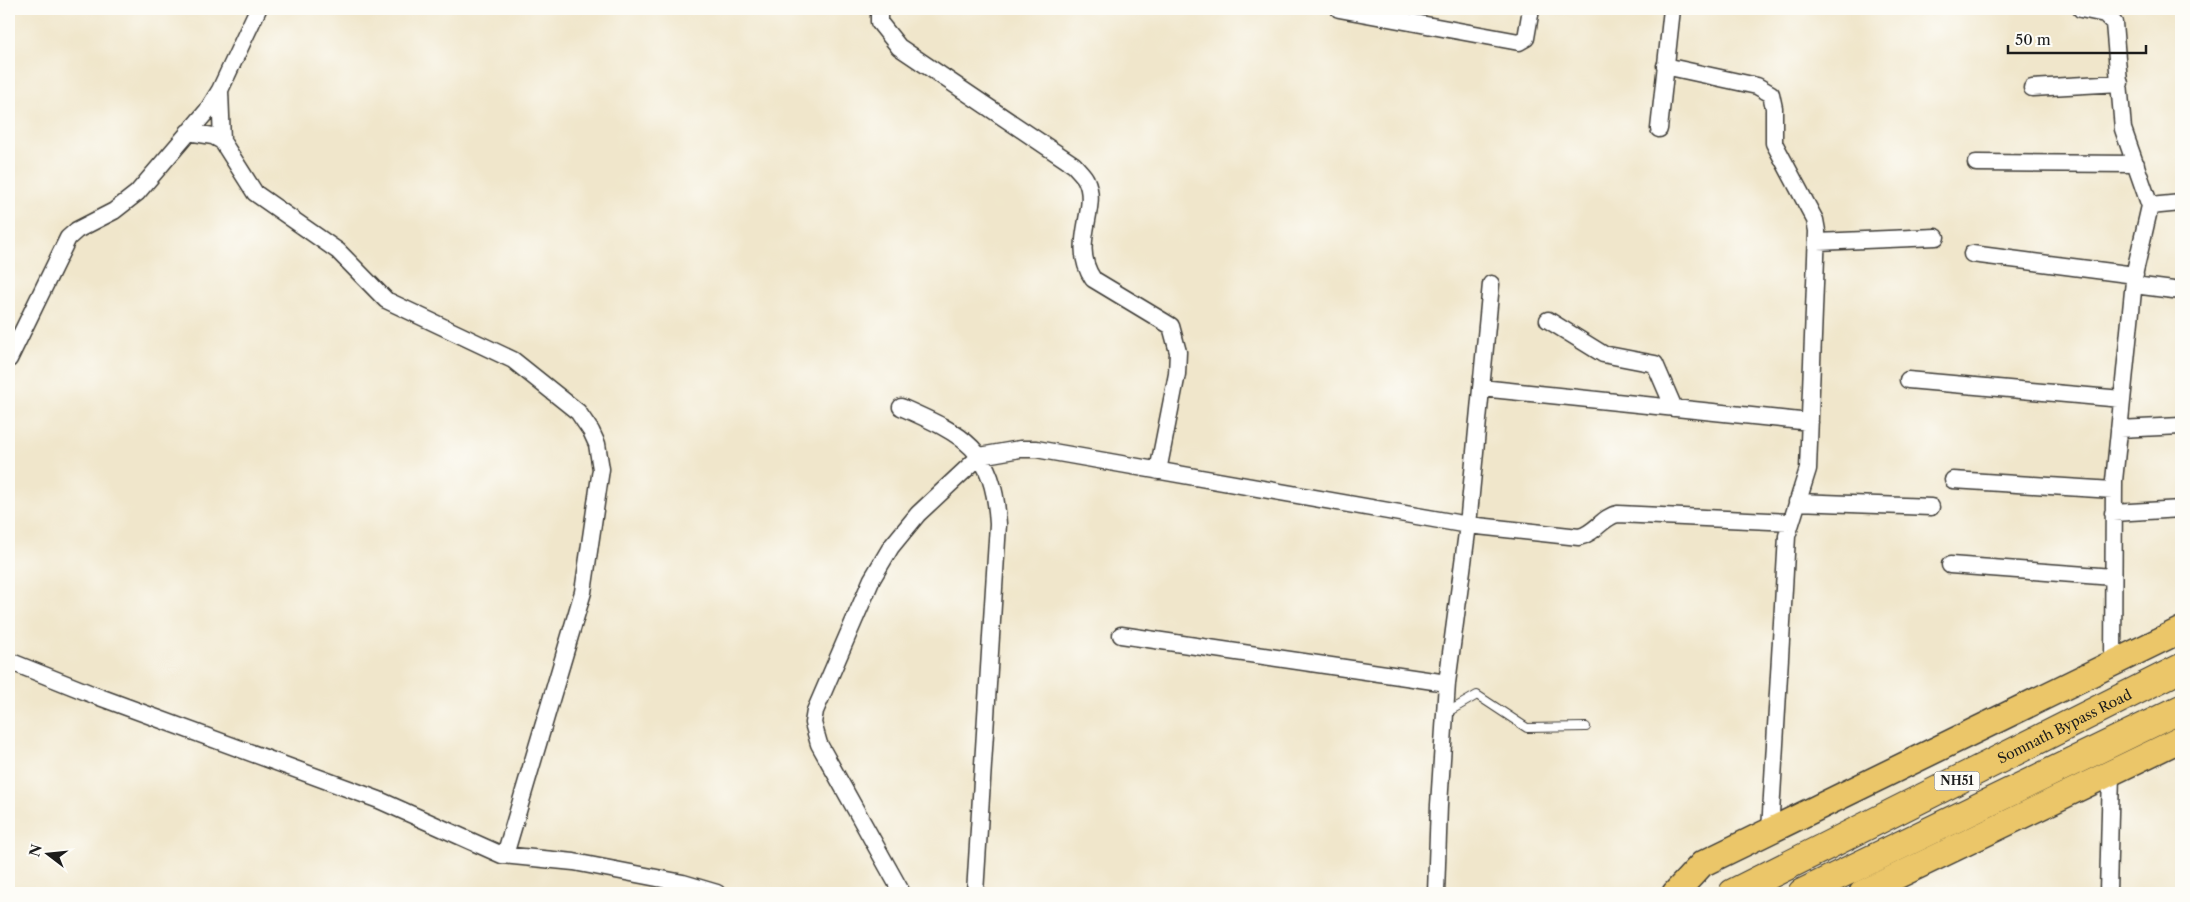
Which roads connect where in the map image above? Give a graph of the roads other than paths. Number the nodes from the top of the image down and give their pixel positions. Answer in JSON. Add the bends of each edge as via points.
{"nodes":[{"id":1,"x":258,"y":9,"type":"edge"},
{"id":2,"x":879,"y":9,"type":"edge"},
{"id":3,"x":1339,"y":9,"type":"edge"},
{"id":4,"x":1530,"y":9,"type":"edge"},
{"id":5,"x":1672,"y":9,"type":"edge"},
{"id":6,"x":2081,"y":9,"type":"edge"},
{"id":7,"x":1666,"y":66,"type":"junction"},
{"id":8,"x":2120,"y":83,"type":"junction"},
{"id":9,"x":2032,"y":88,"type":"dead end"},
{"id":10,"x":220,"y":90,"type":"junction"},
{"id":11,"x":1659,"y":129,"type":"dead end"},
{"id":12,"x":188,"y":132,"type":"junction"},
{"id":13,"x":222,"y":142,"type":"junction"},
{"id":14,"x":1976,"y":163,"type":"dead end"},
{"id":15,"x":2136,"y":164,"type":"junction"},
{"id":16,"x":2181,"y":203,"type":"edge"},
{"id":17,"x":2150,"y":206,"type":"junction"},
{"id":18,"x":1936,"y":238,"type":"dead end"},
{"id":19,"x":1817,"y":242,"type":"junction"},
{"id":20,"x":1972,"y":254,"type":"dead end"},
{"id":21,"x":2134,"y":280,"type":"junction"},
{"id":22,"x":1491,"y":284,"type":"dead end"},
{"id":23,"x":2181,"y":291,"type":"edge"},
{"id":24,"x":1548,"y":320,"type":"dead end"},
{"id":25,"x":9,"y":358,"type":"edge"},
{"id":26,"x":1908,"y":380,"type":"dead end"},
{"id":27,"x":1481,"y":388,"type":"junction"},
{"id":28,"x":2122,"y":399,"type":"junction"},
{"id":29,"x":901,"y":407,"type":"dead end"},
{"id":30,"x":1674,"y":408,"type":"junction"},
{"id":31,"x":1810,"y":422,"type":"junction"},
{"id":32,"x":2181,"y":426,"type":"edge"},
{"id":33,"x":2119,"y":428,"type":"junction"},
{"id":34,"x":980,"y":456,"type":"junction"},
{"id":35,"x":1158,"y":471,"type":"junction"},
{"id":36,"x":1953,"y":480,"type":"dead end"},
{"id":37,"x":2113,"y":490,"type":"junction"},
{"id":38,"x":1797,"y":502,"type":"junction"},
{"id":39,"x":1931,"y":507,"type":"dead end"},
{"id":40,"x":2181,"y":510,"type":"edge"},
{"id":41,"x":2113,"y":513,"type":"junction"},
{"id":42,"x":1790,"y":522,"type":"junction"},
{"id":43,"x":1468,"y":525,"type":"junction"},
{"id":44,"x":1950,"y":566,"type":"dead end"},
{"id":45,"x":2113,"y":577,"type":"junction"},
{"id":46,"x":2181,"y":630,"type":"edge"},
{"id":47,"x":1121,"y":635,"type":"dead end"},
{"id":48,"x":9,"y":661,"type":"edge"},
{"id":49,"x":2113,"y":663,"type":"junction"},
{"id":50,"x":2181,"y":668,"type":"edge"},
{"id":51,"x":1447,"y":683,"type":"junction"},
{"id":52,"x":2181,"y":709,"type":"edge"},
{"id":53,"x":1445,"y":714,"type":"junction"},
{"id":54,"x":1586,"y":727,"type":"dead end"},
{"id":55,"x":2181,"y":739,"type":"edge"},
{"id":56,"x":2111,"y":773,"type":"junction"},
{"id":57,"x":1770,"y":831,"type":"junction"},
{"id":58,"x":505,"y":856,"type":"junction"},
{"id":59,"x":718,"y":893,"type":"edge"},
{"id":60,"x":902,"y":893,"type":"edge"},
{"id":61,"x":975,"y":893,"type":"edge"},
{"id":62,"x":1436,"y":893,"type":"edge"},
{"id":63,"x":1675,"y":893,"type":"edge"},
{"id":64,"x":1733,"y":893,"type":"edge"},
{"id":65,"x":1802,"y":893,"type":"edge"},
{"id":66,"x":1862,"y":893,"type":"edge"},
{"id":67,"x":2108,"y":893,"type":"edge"}],
"edges":[{"from":1,"to":10,"type":"street"},
{"from":2,"to":35,"type":"street","via":[[879,22],[899,47],[1074,165],[1087,181],[1089,198],[1082,251],[1086,269],[1093,279],[1170,326],[1178,352],[1178,374]]},
{"from":3,"to":4,"type":"street","via":[[1519,42],[1528,34]]},
{"from":5,"to":7,"type":"street"},
{"from":6,"to":8,"type":"street","via":[[2104,14],[2114,22]]},
{"from":7,"to":11,"type":"street"},
{"from":7,"to":19,"type":"street","via":[[1757,86],[1771,94],[1774,108],[1772,139],[1817,226]]},
{"from":8,"to":9,"type":"street"},
{"from":8,"to":15,"type":"street","via":[[2123,129]]},
{"from":10,"to":12,"type":"street"},
{"from":10,"to":13,"type":"street"},
{"from":12,"to":13,"type":"street","via":[[213,136]]},
{"from":12,"to":25,"type":"street","via":[[132,198],[68,238]]},
{"from":13,"to":58,"type":"street","via":[[260,198],[338,251],[386,300],[519,364],[578,412],[597,444],[600,484],[583,592]]},
{"from":14,"to":15,"type":"street"},
{"from":15,"to":17,"type":"street"},
{"from":16,"to":17,"type":"street"},
{"from":17,"to":21,"type":"street"},
{"from":18,"to":19,"type":"street"},
{"from":19,"to":31,"type":"street"},
{"from":20,"to":21,"type":"street"},
{"from":21,"to":23,"type":"street"},
{"from":21,"to":28,"type":"street"},
{"from":22,"to":27,"type":"street"},
{"from":24,"to":30,"type":"street","via":[[1598,352],[1655,364]]},
{"from":26,"to":28,"type":"street"},
{"from":27,"to":30,"type":"street"},
{"from":27,"to":43,"type":"street"},
{"from":28,"to":33,"type":"street"},
{"from":29,"to":34,"type":"street","via":[[952,431]]},
{"from":30,"to":31,"type":"street"},
{"from":31,"to":38,"type":"street","via":[[1807,476]]},
{"from":32,"to":33,"type":"street"},
{"from":33,"to":37,"type":"street"},
{"from":34,"to":35,"type":"street","via":[[1028,449]]},
{"from":34,"to":60,"type":"street","via":[[918,514],[880,564],[813,722],[819,744]]},
{"from":34,"to":61,"type":"street","via":[[994,490],[998,524]]},
{"from":35,"to":43,"type":"street"},
{"from":36,"to":37,"type":"street"},
{"from":37,"to":41,"type":"street"},
{"from":38,"to":39,"type":"street"},
{"from":38,"to":42,"type":"street"},
{"from":40,"to":41,"type":"street"},
{"from":41,"to":45,"type":"street"},
{"from":42,"to":43,"type":"street","via":[[1618,514],[1579,537]]},
{"from":42,"to":57,"type":"street"},
{"from":43,"to":51,"type":"street"},
{"from":44,"to":45,"type":"street"},
{"from":45,"to":49,"type":"street"},
{"from":46,"to":49,"type":"main road"},
{"from":47,"to":51,"type":"street"},
{"from":48,"to":58,"type":"street","via":[[94,696],[379,800]]},
{"from":49,"to":57,"type":"main road"},
{"from":50,"to":64,"type":"highway","name":"Somnath Bypass Road","number":"NH51"},
{"from":51,"to":53,"type":"street"},
{"from":52,"to":65,"type":"highway","number":"NH51"},
{"from":53,"to":54,"type":"lane","via":[[1477,695],[1527,728]]},
{"from":53,"to":62,"type":"street"},
{"from":55,"to":56,"type":"main road"},
{"from":56,"to":66,"type":"main road"},
{"from":56,"to":67,"type":"street"},
{"from":57,"to":63,"type":"main road","via":[[1702,864]]},
{"from":58,"to":59,"type":"street","via":[[574,862]]}]}
